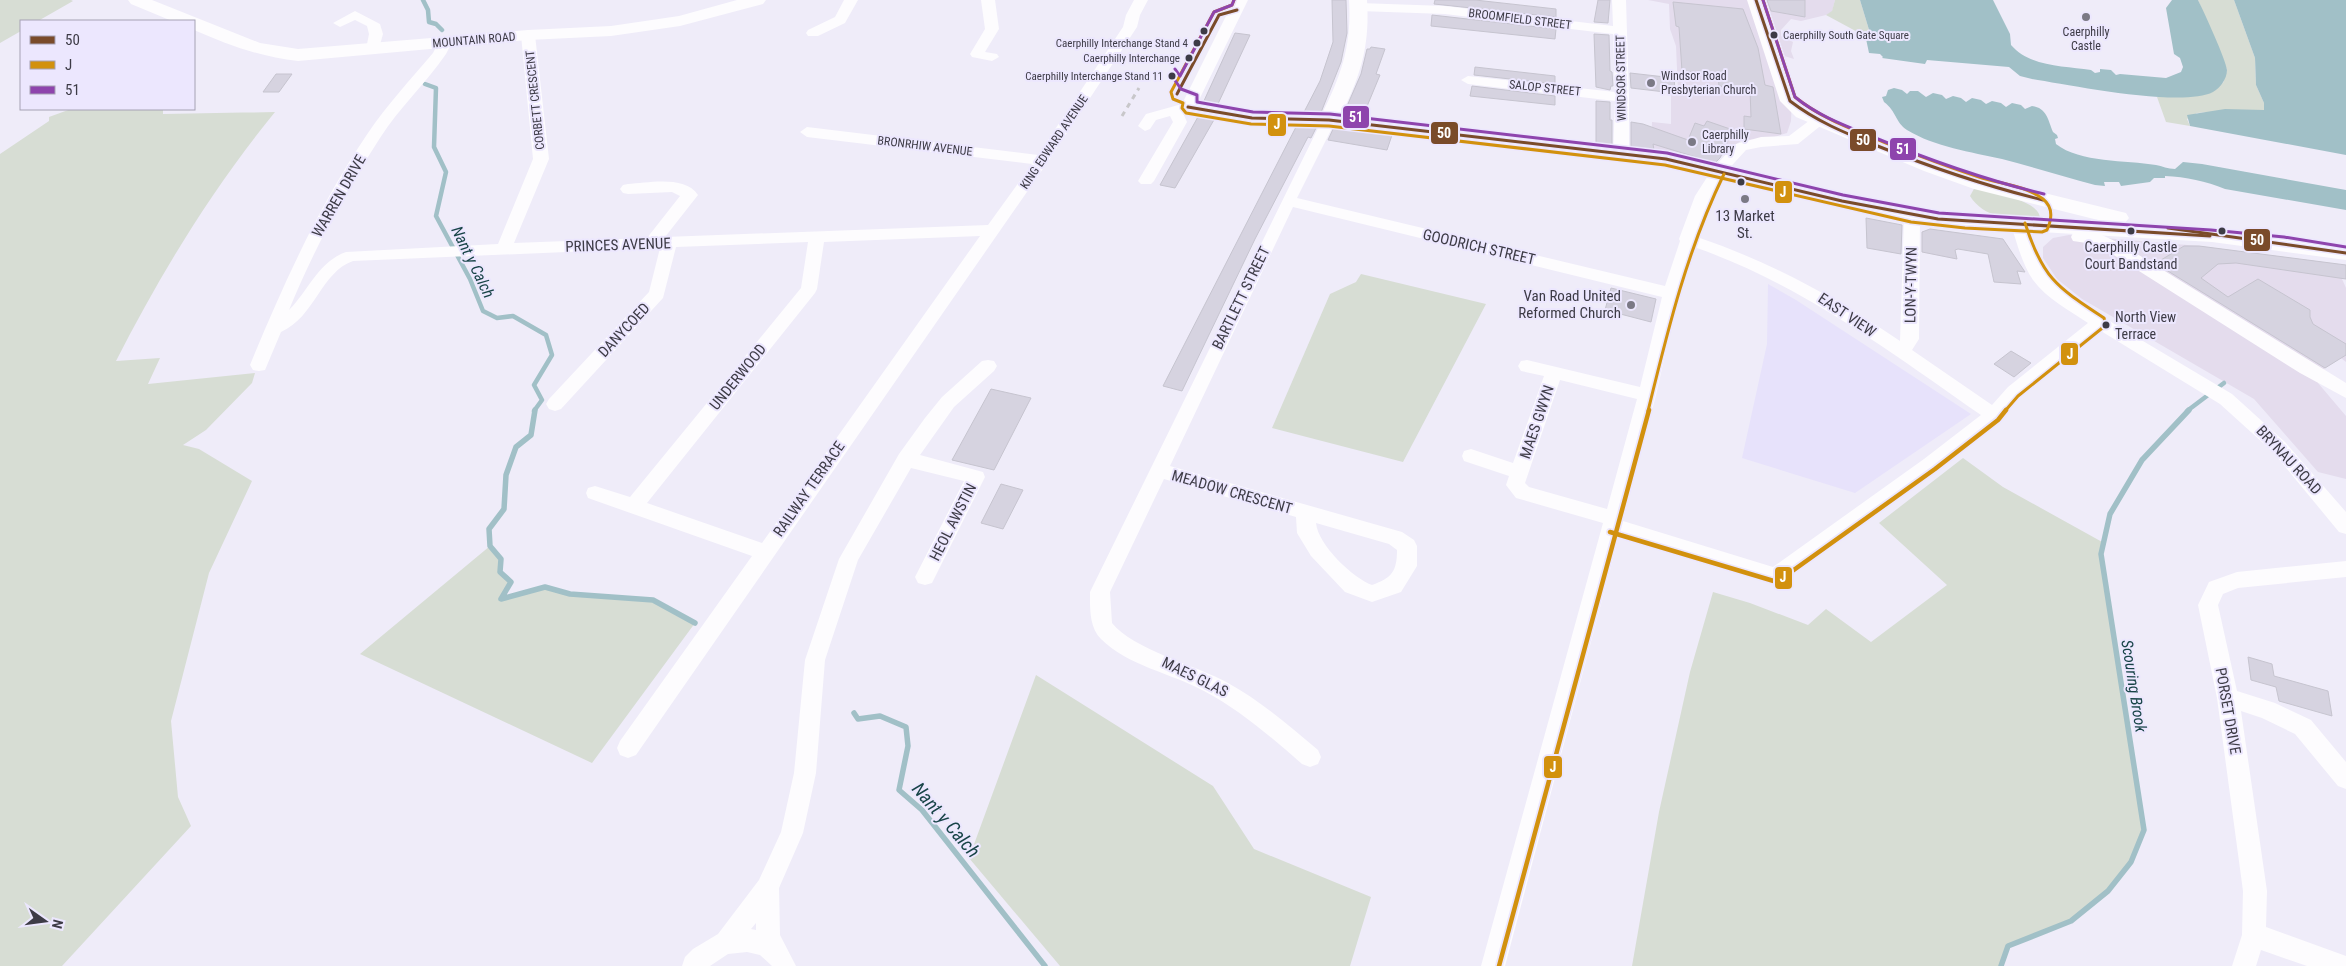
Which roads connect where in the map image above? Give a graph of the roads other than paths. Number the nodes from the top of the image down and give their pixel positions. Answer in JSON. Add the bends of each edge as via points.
{"nodes":[{"id":1,"x":137,"y":0,"type":"edge"},
{"id":2,"x":757,"y":0,"type":"edge"},
{"id":3,"x":851,"y":0,"type":"edge"},
{"id":4,"x":988,"y":0,"type":"edge"},
{"id":5,"x":1140,"y":0,"type":"edge"},
{"id":6,"x":1241,"y":0,"type":"edge"},
{"id":7,"x":1619,"y":0,"type":"edge"},
{"id":8,"x":1756,"y":0,"type":"edge"},
{"id":9,"x":1359,"y":4,"type":"edge"},
{"id":10,"x":185,"y":20,"type":"edge"},
{"id":11,"x":340,"y":22,"type":"dead end"},
{"id":12,"x":195,"y":24,"type":"edge"},
{"id":13,"x":1620,"y":31,"type":"junction"},
{"id":14,"x":813,"y":33,"type":"dead end"},
{"id":15,"x":528,"y":35,"type":"junction"},
{"id":16,"x":445,"y":42,"type":"junction"},
{"id":17,"x":374,"y":49,"type":"junction"},
{"id":18,"x":992,"y":57,"type":"dead end"},
{"id":19,"x":1468,"y":80,"type":"dead end"},
{"id":20,"x":1622,"y":97,"type":"junction"},
{"id":21,"x":1182,"y":110,"type":"junction"},
{"id":22,"x":1329,"y":120,"type":"junction"},
{"id":23,"x":1819,"y":120,"type":"junction"},
{"id":24,"x":1145,"y":126,"type":"dead end"},
{"id":25,"x":807,"y":132,"type":"dead end"},
{"id":26,"x":1621,"y":156,"type":"junction"},
{"id":27,"x":1042,"y":160,"type":"junction"},
{"id":28,"x":1718,"y":171,"type":"junction"},
{"id":29,"x":1146,"y":181,"type":"dead end"},
{"id":30,"x":628,"y":189,"type":"dead end"},
{"id":31,"x":2018,"y":194,"type":"junction"},
{"id":32,"x":1288,"y":201,"type":"junction"},
{"id":33,"x":1912,"y":216,"type":"junction"},
{"id":34,"x":2042,"y":226,"type":"junction"},
{"id":35,"x":993,"y":230,"type":"junction"},
{"id":36,"x":2021,"y":232,"type":"junction"},
{"id":37,"x":2210,"y":236,"type":"junction"},
{"id":38,"x":817,"y":237,"type":"junction"},
{"id":39,"x":2078,"y":237,"type":"dead end"},
{"id":40,"x":1687,"y":239,"type":"junction"},
{"id":41,"x":669,"y":243,"type":"junction"},
{"id":42,"x":650,"y":244,"type":"junction"},
{"id":43,"x":504,"y":248,"type":"junction"},
{"id":44,"x":2346,"y":253,"type":"edge"},
{"id":45,"x":1671,"y":293,"type":"junction"},
{"id":46,"x":2100,"y":323,"type":"junction"},
{"id":47,"x":275,"y":328,"type":"junction"},
{"id":48,"x":1902,"y":353,"type":"junction"},
{"id":49,"x":259,"y":365,"type":"dead end"},
{"id":50,"x":988,"y":366,"type":"dead end"},
{"id":51,"x":1527,"y":366,"type":"dead end"},
{"id":52,"x":1554,"y":372,"type":"junction"},
{"id":53,"x":2346,"y":391,"type":"edge"},
{"id":54,"x":1647,"y":395,"type":"junction"},
{"id":55,"x":555,"y":404,"type":"dead end"},
{"id":56,"x":1994,"y":415,"type":"junction"},
{"id":57,"x":1471,"y":456,"type":"dead end"},
{"id":58,"x":906,"y":459,"type":"junction"},
{"id":59,"x":1159,"y":470,"type":"junction"},
{"id":60,"x":1520,"y":472,"type":"junction"},
{"id":61,"x":595,"y":493,"type":"dead end"},
{"id":62,"x":634,"y":506,"type":"junction"},
{"id":63,"x":1305,"y":513,"type":"junction"},
{"id":64,"x":1613,"y":522,"type":"junction"},
{"id":65,"x":2346,"y":526,"type":"edge"},
{"id":66,"x":766,"y":552,"type":"junction"},
{"id":67,"x":2346,"y":569,"type":"edge"},
{"id":68,"x":925,"y":577,"type":"dead end"},
{"id":69,"x":1100,"y":592,"type":"joint"},
{"id":70,"x":2228,"y":698,"type":"junction"},
{"id":71,"x":628,"y":748,"type":"dead end"},
{"id":72,"x":1310,"y":757,"type":"dead end"},
{"id":73,"x":2346,"y":779,"type":"edge"},
{"id":74,"x":767,"y":888,"type":"junction"},
{"id":75,"x":2254,"y":935,"type":"junction"},
{"id":76,"x":727,"y":942,"type":"junction"},
{"id":77,"x":779,"y":958,"type":"edge"},
{"id":78,"x":694,"y":966,"type":"edge"},
{"id":79,"x":1493,"y":966,"type":"edge"},
{"id":80,"x":2244,"y":966,"type":"edge"},
{"id":81,"x":2341,"y":966,"type":"edge"}],
"edges":[{"from":1,"to":10,"type":"main road"},
{"from":2,"to":15,"type":"main road","name":"MOUNTAIN ROAD","via":[[652,26]]},
{"from":3,"to":14,"type":"street","via":[[840,20]]},
{"from":4,"to":18,"type":"street","via":[[992,29],[977,54]]},
{"from":5,"to":27,"type":"street","name":"KING EDWARD AVENUE","via":[[1130,27]]},
{"from":6,"to":21,"type":"street"},
{"from":7,"to":13,"type":"street","name":"WINDSOR STREET"},
{"from":8,"to":23,"type":"main road","via":[[1790,100],[1798,110]]},
{"from":9,"to":13,"type":"street","name":"BROOMFIELD STREET","via":[[1445,10]]},
{"from":9,"to":22,"type":"main road","name":"BARTLETT STREET","via":[[1358,50],[1348,82]]},
{"from":11,"to":17,"type":"street","via":[[355,14],[373,24],[376,34]]},
{"from":12,"to":17,"type":"main road","name":"MOUNTAIN ROAD","via":[[248,48],[268,53],[309,55]]},
{"from":13,"to":20,"type":"street","name":"WINDSOR STREET"},
{"from":15,"to":16,"type":"main road","name":"MOUNTAIN ROAD"},
{"from":15,"to":43,"type":"street","name":"CORBETT CRESCENT","via":[[541,159]]},
{"from":16,"to":17,"type":"main road","name":"MOUNTAIN ROAD"},
{"from":16,"to":47,"type":"street","name":"WARREN DRIVE","via":[[439,54],[374,135],[312,242]]},
{"from":19,"to":20,"type":"street","name":"SALOP STREET"},
{"from":20,"to":26,"type":"street","name":"WINDSOR STREET"},
{"from":21,"to":22,"type":"street","via":[[1252,118]]},
{"from":21,"to":24,"type":"street","via":[[1151,117]]},
{"from":21,"to":29,"type":"street","via":[[1180,122]]},
{"from":22,"to":26,"type":"main road"},
{"from":22,"to":32,"type":"street","name":"BARTLETT STREET"},
{"from":23,"to":28,"type":"street","via":[[1793,141],[1761,142],[1741,147]]},
{"from":23,"to":31,"type":"main road","via":[[1938,169]]},
{"from":25,"to":27,"type":"street","name":"BRONRHIW AVENUE"},
{"from":26,"to":28,"type":"main road","via":[[1666,159]]},
{"from":27,"to":35,"type":"street","name":"KING EDWARD AVENUE"},
{"from":28,"to":33,"type":"main road"},
{"from":28,"to":40,"type":"street","via":[[1702,196]]},
{"from":30,"to":42,"type":"street","via":[[674,187],[690,195]]},
{"from":31,"to":34,"type":"main road","via":[[2043,208],[2046,219]]},
{"from":31,"to":37,"type":"main road"},
{"from":32,"to":45,"type":"street","name":"GOODRICH STREET"},
{"from":32,"to":59,"type":"street","name":"BARTLETT STREET"},
{"from":33,"to":36,"type":"main road"},
{"from":33,"to":48,"type":"street","name":"LON-Y-TWYN","via":[[1910,339]]},
{"from":34,"to":36,"type":"main road"},
{"from":34,"to":37,"type":"main road"},
{"from":35,"to":38,"type":"street","name":"PRINCES AVENUE"},
{"from":35,"to":66,"type":"street","name":"RAILWAY TERRACE"},
{"from":36,"to":46,"type":"street","name":"BRYNAU ROAD","via":[[2039,276],[2054,292]]},
{"from":37,"to":44,"type":"main road"},
{"from":38,"to":41,"type":"street","name":"PRINCES AVENUE"},
{"from":38,"to":62,"type":"street","name":"UNDERWOOD","via":[[809,289]]},
{"from":39,"to":53,"type":"street","via":[[2096,239],[2115,248]]},
{"from":40,"to":45,"type":"street"},
{"from":40,"to":48,"type":"street","name":"EAST VIEW","via":[[1716,247],[1808,290]]},
{"from":41,"to":42,"type":"street","name":"PRINCES AVENUE"},
{"from":41,"to":55,"type":"street","name":"DANYCOED","via":[[657,294]]},
{"from":42,"to":43,"type":"street","name":"PRINCES AVENUE"},
{"from":43,"to":47,"type":"street","name":"PRINCES AVENUE","via":[[348,256],[333,266],[284,325]]},
{"from":45,"to":54,"type":"street"},
{"from":46,"to":56,"type":"street","via":[[2014,392]]},
{"from":46,"to":65,"type":"street","name":"BRYNAU ROAD","via":[[2226,399],[2279,447]]},
{"from":47,"to":49,"type":"street","name":"WARREN DRIVE"},
{"from":48,"to":56,"type":"street","name":"EAST VIEW"},
{"from":50,"to":58,"type":"street","via":[[944,406]]},
{"from":51,"to":52,"type":"street","name":"MAES GWYN"},
{"from":52,"to":54,"type":"street","name":"MAES GWYN"},
{"from":52,"to":60,"type":"street","name":"MAES GWYN"},
{"from":54,"to":64,"type":"street"},
{"from":56,"to":64,"type":"street","via":[[1776,576]]},
{"from":57,"to":60,"type":"street","name":"MAES GWYN"},
{"from":58,"to":68,"type":"street","name":"HEOL AWSTIN","via":[[976,477]]},
{"from":58,"to":74,"type":"street","via":[[849,559],[815,660],[805,773],[792,833]]},
{"from":59,"to":63,"type":"street","name":"MEADOW CRESCENT"},
{"from":59,"to":69,"type":"street","name":"BARTLETT STREET"},
{"from":60,"to":64,"type":"street","name":"MAES GWYN","via":[[1515,485],[1523,493]]},
{"from":61,"to":62,"type":"street"},
{"from":62,"to":66,"type":"street"},
{"from":63,"to":63,"type":"street","name":"MEADOW CRESCENT","via":[[1395,538],[1407,546],[1407,566],[1394,586],[1372,594],[1352,586],[1318,550],[1307,533]]},
{"from":64,"to":79,"type":"street"},
{"from":66,"to":71,"type":"street","name":"RAILWAY TERRACE"},
{"from":67,"to":70,"type":"street","name":"PORSET DRIVE","via":[[2237,580],[2216,588],[2208,605]]},
{"from":69,"to":72,"type":"street","name":"MAES GLAS","via":[[1099,611],[1105,630],[1126,645],[1238,698]]},
{"from":70,"to":73,"type":"street","via":[[2267,710],[2303,727]]},
{"from":70,"to":75,"type":"street","name":"PORSET DRIVE","via":[[2255,891]]},
{"from":74,"to":76,"type":"street"},
{"from":74,"to":77,"type":"street","via":[[768,935]]},
{"from":75,"to":80,"type":"street","name":"PORSET DRIVE"},
{"from":75,"to":81,"type":"street"},
{"from":76,"to":77,"type":"street","via":[[756,941]]},
{"from":76,"to":78,"type":"street","via":[[700,958]]}]}
